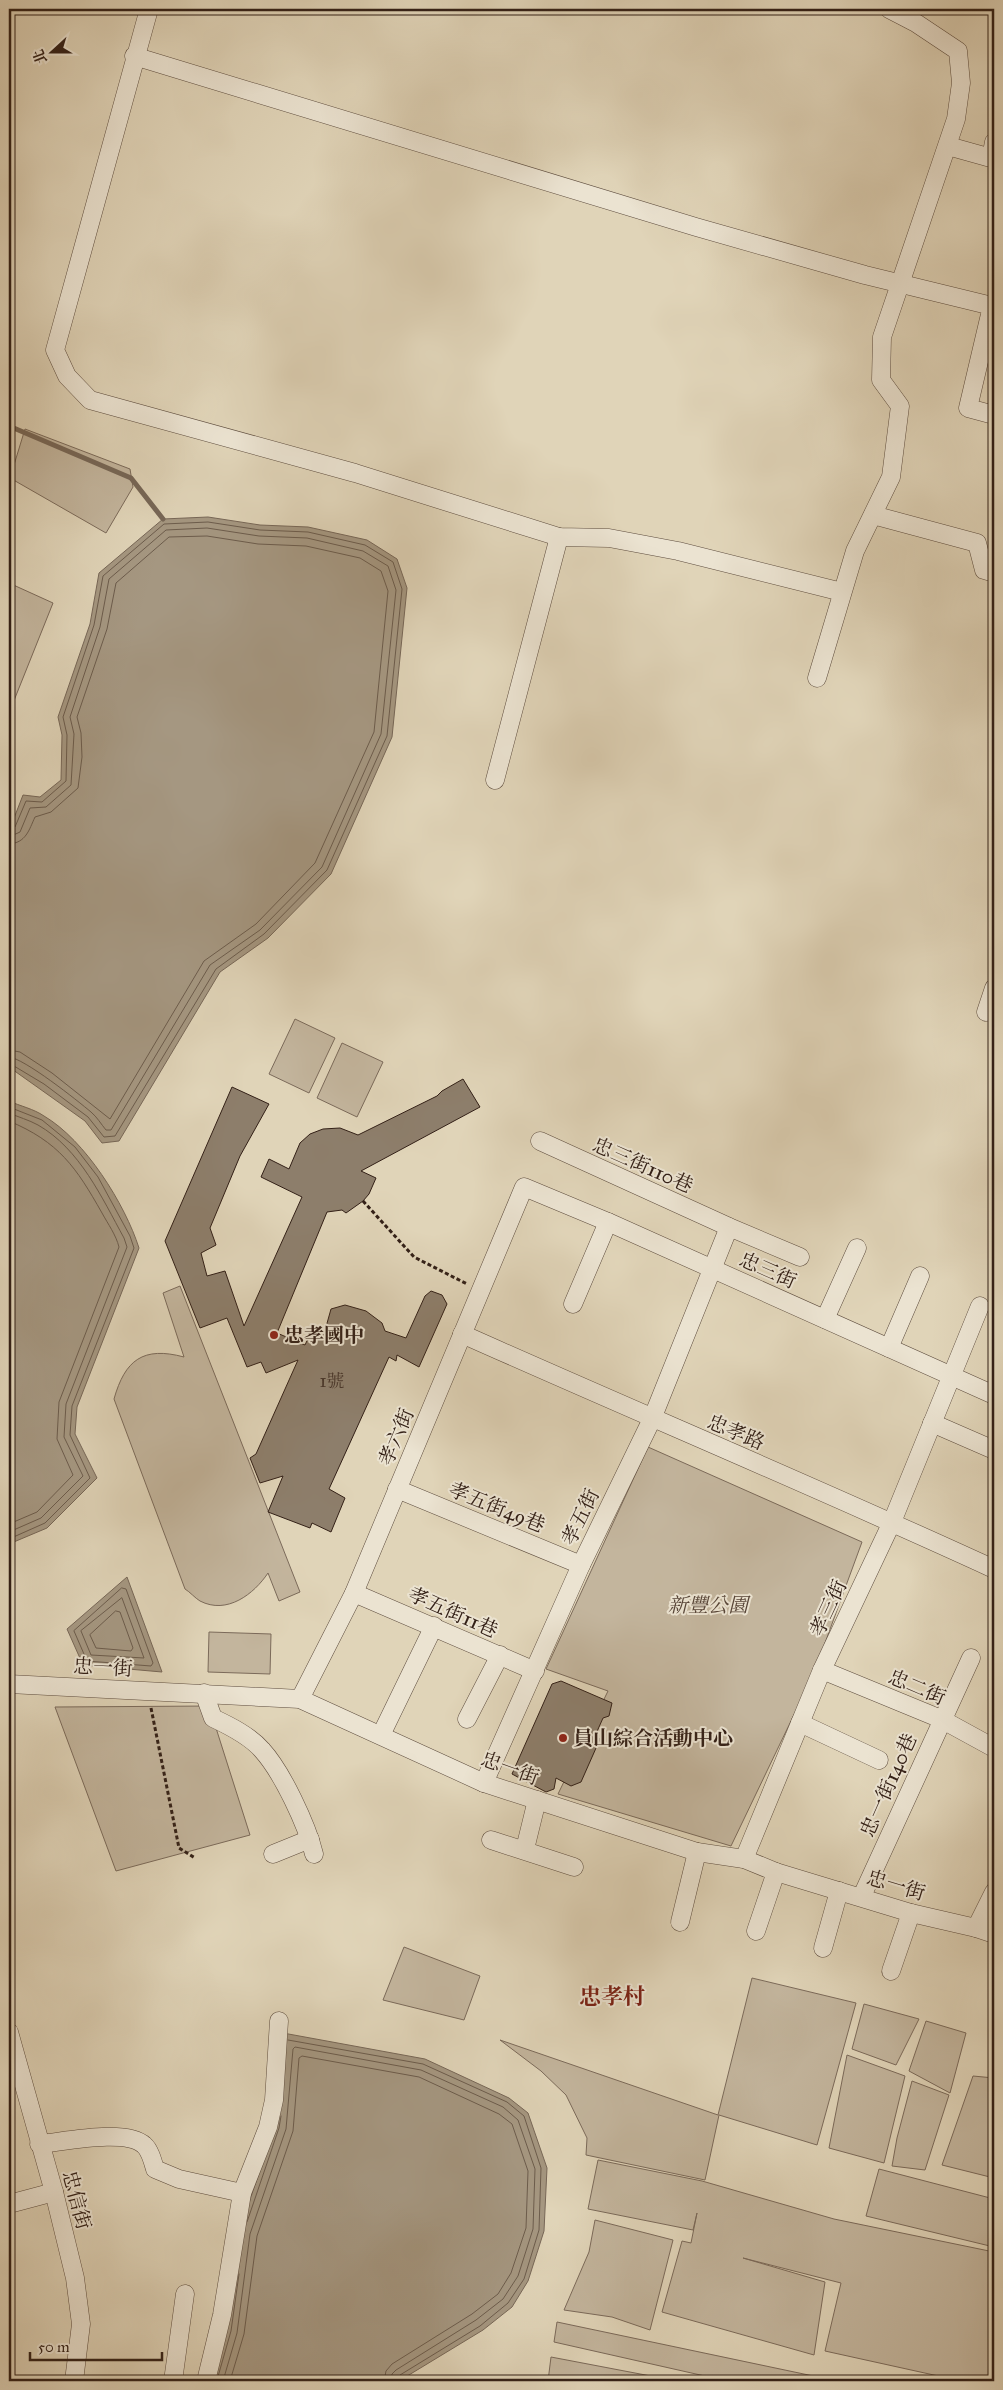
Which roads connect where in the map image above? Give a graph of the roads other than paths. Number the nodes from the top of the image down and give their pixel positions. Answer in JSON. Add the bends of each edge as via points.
{"nodes":[{"id":1,"x":149,"y":9,"type":"edge"},
{"id":2,"x":889,"y":9,"type":"edge"},
{"id":3,"x":134,"y":56,"type":"junction"},
{"id":4,"x":948,"y":146,"type":"junction"},
{"id":5,"x":993,"y":150,"type":"edge"},
{"id":6,"x":901,"y":284,"type":"junction"},
{"id":7,"x":994,"y":415,"type":"edge"},
{"id":8,"x":873,"y":515,"type":"junction"},
{"id":9,"x":559,"y":537,"type":"junction"},
{"id":10,"x":994,"y":573,"type":"edge"},
{"id":11,"x":842,"y":592,"type":"junction"},
{"id":12,"x":817,"y":678,"type":"dead end"},
{"id":13,"x":495,"y":780,"type":"dead end"},
{"id":14,"x":994,"y":988,"type":"edge"},
{"id":15,"x":986,"y":1012,"type":"dead end"},
{"id":16,"x":540,"y":1141,"type":"dead end"},
{"id":17,"x":524,"y":1187,"type":"joint"},
{"id":18,"x":608,"y":1222,"type":"junction"},
{"id":19,"x":729,"y":1227,"type":"junction"},
{"id":20,"x":856,"y":1248,"type":"dead end"},
{"id":21,"x":800,"y":1257,"type":"dead end"},
{"id":22,"x":713,"y":1269,"type":"junction"},
{"id":23,"x":920,"y":1276,"type":"dead end"},
{"id":24,"x":573,"y":1304,"type":"dead end"},
{"id":25,"x":980,"y":1306,"type":"dead end"},
{"id":26,"x":825,"y":1319,"type":"junction"},
{"id":27,"x":462,"y":1334,"type":"junction"},
{"id":28,"x":890,"y":1348,"type":"junction"},
{"id":29,"x":952,"y":1376,"type":"junction"},
{"id":30,"x":994,"y":1395,"type":"edge"},
{"id":31,"x":652,"y":1419,"type":"junction"},
{"id":32,"x":932,"y":1423,"type":"junction"},
{"id":33,"x":994,"y":1450,"type":"edge"},
{"id":34,"x":397,"y":1489,"type":"junction"},
{"id":35,"x":892,"y":1522,"type":"junction"},
{"id":36,"x":581,"y":1564,"type":"junction"},
{"id":37,"x":994,"y":1568,"type":"edge"},
{"id":38,"x":354,"y":1593,"type":"junction"},
{"id":39,"x":434,"y":1626,"type":"junction"},
{"id":40,"x":500,"y":1655,"type":"junction"},
{"id":41,"x":971,"y":1658,"type":"dead end"},
{"id":42,"x":822,"y":1670,"type":"junction"},
{"id":43,"x":535,"y":1671,"type":"junction"},
{"id":44,"x":9,"y":1684,"type":"edge"},
{"id":45,"x":204,"y":1693,"type":"junction"},
{"id":46,"x":300,"y":1699,"type":"junction"},
{"id":47,"x":467,"y":1719,"type":"dead end"},
{"id":48,"x":941,"y":1720,"type":"junction"},
{"id":49,"x":800,"y":1723,"type":"junction"},
{"id":50,"x":381,"y":1735,"type":"junction"},
{"id":51,"x":994,"y":1748,"type":"edge"},
{"id":52,"x":879,"y":1760,"type":"dead end"},
{"id":53,"x":484,"y":1783,"type":"junction"},
{"id":54,"x":537,"y":1800,"type":"junction"},
{"id":55,"x":491,"y":1840,"type":"dead end"},
{"id":56,"x":524,"y":1849,"type":"junction"},
{"id":57,"x":697,"y":1852,"type":"junction"},
{"id":58,"x":272,"y":1854,"type":"dead end"},
{"id":59,"x":744,"y":1859,"type":"junction"},
{"id":60,"x":574,"y":1867,"type":"dead end"},
{"id":61,"x":776,"y":1872,"type":"junction"},
{"id":62,"x":839,"y":1891,"type":"junction"},
{"id":63,"x":994,"y":1892,"type":"edge"},
{"id":64,"x":862,"y":1896,"type":"junction"},
{"id":65,"x":911,"y":1913,"type":"junction"},
{"id":66,"x":680,"y":1922,"type":"dead end"},
{"id":67,"x":976,"y":1928,"type":"junction"},
{"id":68,"x":756,"y":1931,"type":"dead end"},
{"id":69,"x":994,"y":1934,"type":"edge"},
{"id":70,"x":823,"y":1948,"type":"dead end"},
{"id":71,"x":892,"y":1971,"type":"dead end"},
{"id":72,"x":279,"y":2021,"type":"dead end"},
{"id":73,"x":9,"y":2032,"type":"edge"},
{"id":74,"x":39,"y":2144,"type":"junction"},
{"id":75,"x":54,"y":2192,"type":"junction"},
{"id":76,"x":242,"y":2193,"type":"junction"},
{"id":77,"x":9,"y":2204,"type":"edge"},
{"id":78,"x":185,"y":2294,"type":"dead end"},
{"id":79,"x":74,"y":2381,"type":"edge"},
{"id":80,"x":173,"y":2381,"type":"edge"},
{"id":81,"x":206,"y":2381,"type":"edge"}],
"edges":[{"from":1,"to":3,"type":"street"},
{"from":2,"to":4,"type":"street","via":[[958,51],[961,84]]},
{"from":3,"to":6,"type":"street","via":[[696,227]]},
{"from":3,"to":9,"type":"street","via":[[55,350],[67,376],[90,400],[355,473]]},
{"from":4,"to":5,"type":"street"},
{"from":4,"to":6,"type":"street"},
{"from":6,"to":7,"type":"street","via":[[992,306],[968,408]]},
{"from":6,"to":8,"type":"street","via":[[882,337],[881,380],[900,406],[891,477]]},
{"from":8,"to":10,"type":"street","via":[[977,543],[984,570]]},
{"from":8,"to":11,"type":"street","via":[[855,551]]},
{"from":9,"to":11,"type":"street","via":[[609,538],[678,551]]},
{"from":9,"to":13,"type":"street"},
{"from":11,"to":12,"type":"street"},
{"from":14,"to":15,"type":"street"},
{"from":16,"to":19,"type":"street","name":"忠三街110巷"},
{"from":17,"to":18,"type":"street","name":"忠三街"},
{"from":17,"to":27,"type":"street","name":"孝六街"},
{"from":18,"to":22,"type":"street","name":"忠三街"},
{"from":18,"to":24,"type":"street"},
{"from":19,"to":21,"type":"street","name":"忠三街110巷"},
{"from":19,"to":22,"type":"street"},
{"from":20,"to":26,"type":"street"},
{"from":22,"to":26,"type":"street","name":"忠三街"},
{"from":22,"to":31,"type":"street","name":"孝五街"},
{"from":23,"to":28,"type":"street"},
{"from":25,"to":29,"type":"street","name":"孝三街"},
{"from":26,"to":28,"type":"street","name":"忠三街"},
{"from":27,"to":31,"type":"street","name":"忠孝路"},
{"from":27,"to":34,"type":"street","name":"孝六街"},
{"from":28,"to":29,"type":"street","name":"忠三街"},
{"from":29,"to":30,"type":"street","name":"忠三街"},
{"from":29,"to":32,"type":"street","name":"孝三街"},
{"from":31,"to":35,"type":"street","name":"忠孝路"},
{"from":31,"to":36,"type":"street","name":"孝五街"},
{"from":32,"to":33,"type":"street"},
{"from":32,"to":35,"type":"street","name":"孝三街"},
{"from":34,"to":36,"type":"street","name":"孝五街49巷"},
{"from":34,"to":38,"type":"street","name":"孝六街"},
{"from":35,"to":37,"type":"street","name":"忠孝路"},
{"from":35,"to":42,"type":"street","name":"孝三街"},
{"from":36,"to":43,"type":"street","name":"孝五街"},
{"from":38,"to":39,"type":"street","name":"孝五街11巷"},
{"from":38,"to":46,"type":"street","name":"孝六街"},
{"from":39,"to":40,"type":"street","name":"孝五街11巷"},
{"from":39,"to":50,"type":"street"},
{"from":40,"to":43,"type":"street","name":"孝五街11巷"},
{"from":40,"to":47,"type":"street"},
{"from":41,"to":48,"type":"street","name":"忠一街140巷"},
{"from":42,"to":48,"type":"street","name":"忠二街"},
{"from":42,"to":49,"type":"street","name":"孝三街"},
{"from":43,"to":53,"type":"street","name":"孝五街"},
{"from":44,"to":45,"type":"street","name":"忠一街"},
{"from":45,"to":46,"type":"street","name":"忠一街"},
{"from":45,"to":58,"type":"street","via":[[213,1718],[232,1727],[262,1749],[289,1792],[312,1846]]},
{"from":46,"to":50,"type":"street","name":"忠一街"},
{"from":48,"to":51,"type":"street","name":"忠二街"},
{"from":48,"to":64,"type":"street","name":"忠一街140巷"},
{"from":49,"to":52,"type":"street"},
{"from":49,"to":59,"type":"street","name":"孝三街"},
{"from":50,"to":53,"type":"street","name":"忠一街"},
{"from":53,"to":54,"type":"street","name":"忠一街"},
{"from":54,"to":56,"type":"street"},
{"from":54,"to":57,"type":"street","name":"忠一街"},
{"from":55,"to":56,"type":"street"},
{"from":56,"to":60,"type":"street"},
{"from":57,"to":59,"type":"street","name":"忠一街"},
{"from":57,"to":66,"type":"street"},
{"from":59,"to":61,"type":"street","name":"忠一街"},
{"from":61,"to":62,"type":"street","name":"忠一街"},
{"from":61,"to":68,"type":"street"},
{"from":62,"to":64,"type":"street","name":"忠一街"},
{"from":62,"to":70,"type":"street"},
{"from":63,"to":67,"type":"street"},
{"from":64,"to":65,"type":"street","name":"忠一街"},
{"from":65,"to":67,"type":"street","name":"忠一街"},
{"from":65,"to":71,"type":"street"},
{"from":67,"to":69,"type":"street","name":"忠一街"},
{"from":72,"to":76,"type":"street","via":[[274,2100],[268,2127]]},
{"from":73,"to":74,"type":"street","name":"忠信街"},
{"from":74,"to":75,"type":"street","name":"忠信街"},
{"from":74,"to":76,"type":"street","via":[[119,2136],[135,2139],[145,2145],[155,2170],[179,2179]]},
{"from":75,"to":77,"type":"street"},
{"from":75,"to":79,"type":"street","name":"忠信街","via":[[75,2278],[81,2324]]},
{"from":76,"to":81,"type":"street","via":[[222,2315]]},
{"from":78,"to":80,"type":"street"}]}
